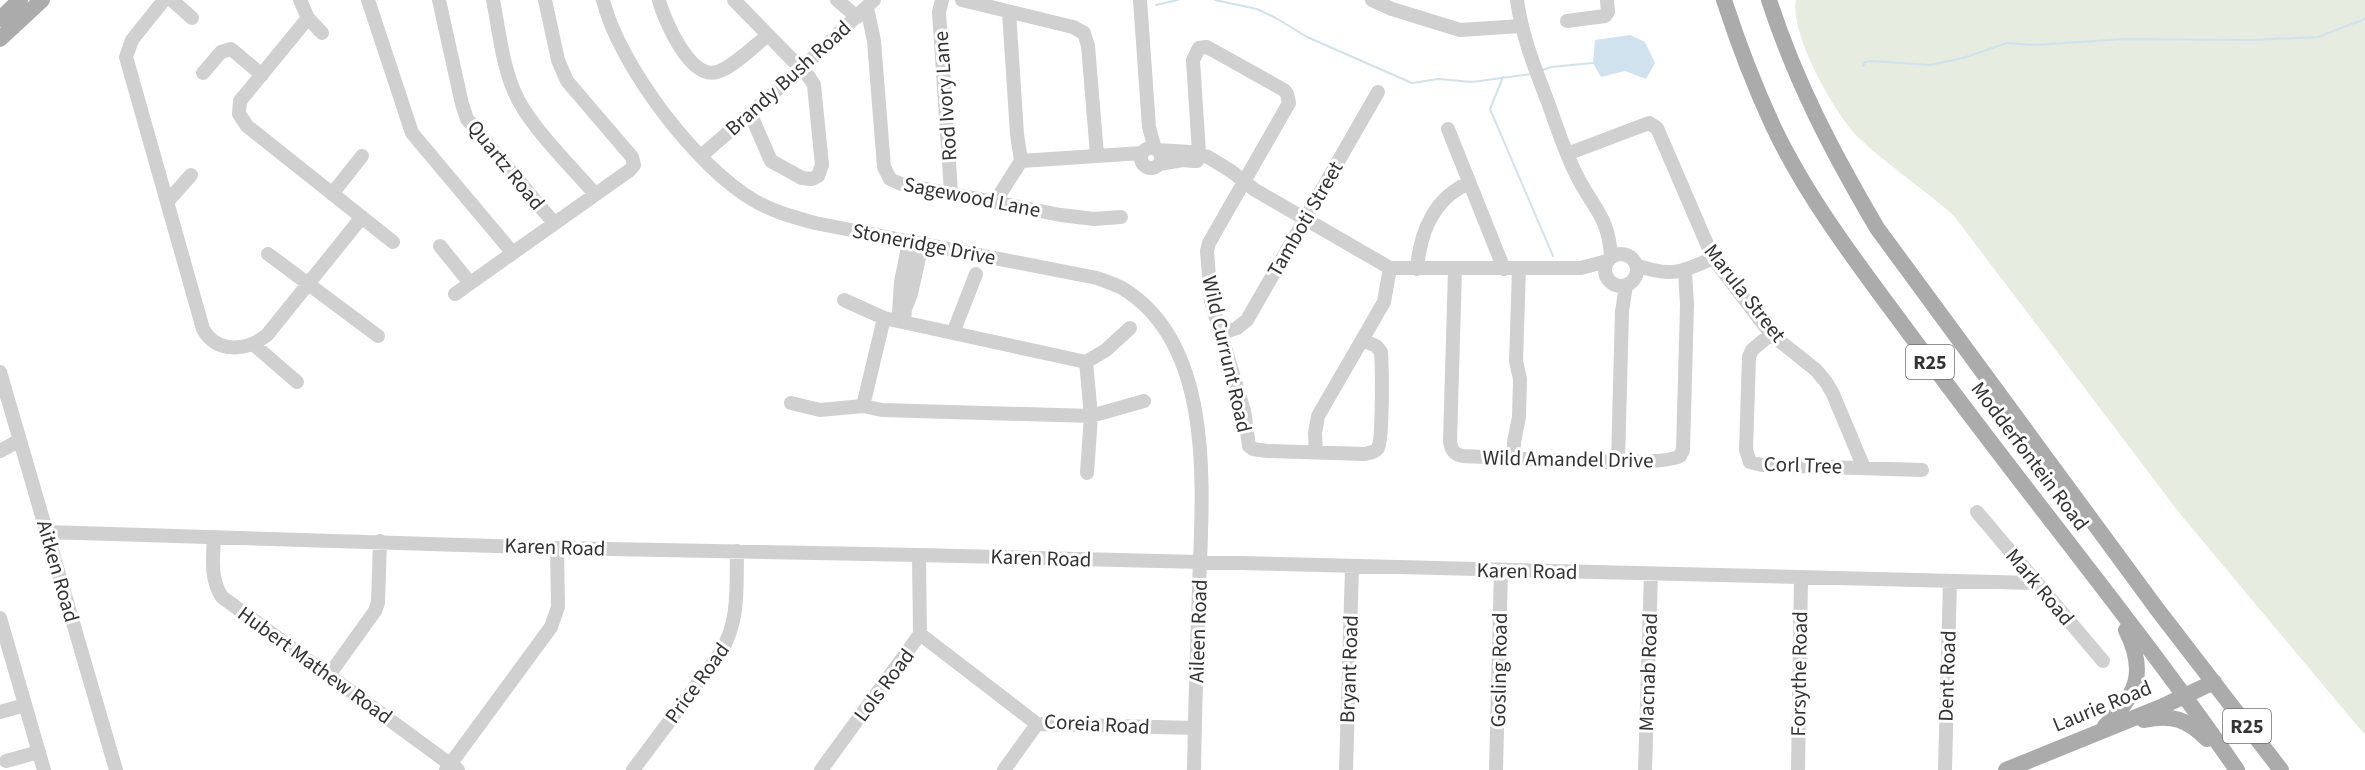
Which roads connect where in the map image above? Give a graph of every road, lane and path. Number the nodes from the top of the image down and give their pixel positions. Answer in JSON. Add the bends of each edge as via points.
{"nodes":[{"id":1,"x":20,"y":0,"type":"edge"},
{"id":2,"x":42,"y":0,"type":"edge"},
{"id":3,"x":164,"y":0,"type":"edge"},
{"id":4,"x":172,"y":0,"type":"edge"},
{"id":5,"x":300,"y":0,"type":"edge"},
{"id":6,"x":368,"y":0,"type":"edge"},
{"id":7,"x":439,"y":0,"type":"edge"},
{"id":8,"x":493,"y":0,"type":"edge"},
{"id":9,"x":545,"y":0,"type":"edge"},
{"id":10,"x":603,"y":0,"type":"edge"},
{"id":11,"x":659,"y":0,"type":"edge"},
{"id":12,"x":734,"y":0,"type":"edge"},
{"id":13,"x":837,"y":0,"type":"edge"},
{"id":14,"x":942,"y":0,"type":"edge"},
{"id":15,"x":962,"y":0,"type":"edge"},
{"id":16,"x":1140,"y":0,"type":"edge"},
{"id":17,"x":1517,"y":0,"type":"edge"},
{"id":18,"x":1607,"y":0,"type":"edge"},
{"id":19,"x":1724,"y":0,"type":"edge"},
{"id":20,"x":1769,"y":0,"type":"edge"},
{"id":21,"x":1377,"y":1,"type":"edge"},
{"id":22,"x":866,"y":8,"type":"edge"},
{"id":23,"x":1009,"y":12,"type":"junction"},
{"id":24,"x":192,"y":18,"type":"dead end"},
{"id":25,"x":308,"y":18,"type":"junction"},
{"id":26,"x":0,"y":19,"type":"edge"},
{"id":27,"x":1567,"y":21,"type":"dead end"},
{"id":28,"x":1521,"y":26,"type":"junction"},
{"id":29,"x":322,"y":33,"type":"dead end"},
{"id":30,"x":767,"y":36,"type":"junction"},
{"id":31,"x":0,"y":39,"type":"edge"},
{"id":32,"x":801,"y":69,"type":"junction"},
{"id":33,"x":203,"y":73,"type":"dead end"},
{"id":34,"x":262,"y":75,"type":"junction"},
{"id":35,"x":1378,"y":92,"type":"dead end"},
{"id":36,"x":749,"y":120,"type":"junction"},
{"id":37,"x":1448,"y":129,"type":"dead end"},
{"id":38,"x":1567,"y":154,"type":"junction"},
{"id":39,"x":1097,"y":155,"type":"junction"},
{"id":40,"x":1150,"y":155,"type":"junction"},
{"id":41,"x":362,"y":156,"type":"dead end"},
{"id":42,"x":701,"y":156,"type":"junction"},
{"id":43,"x":1198,"y":157,"type":"junction"},
{"id":44,"x":1021,"y":161,"type":"junction"},
{"id":45,"x":191,"y":175,"type":"dead end"},
{"id":46,"x":1469,"y":183,"type":"junction"},
{"id":47,"x":1247,"y":186,"type":"junction"},
{"id":48,"x":951,"y":193,"type":"junction"},
{"id":49,"x":332,"y":194,"type":"junction"},
{"id":50,"x":595,"y":194,"type":"junction"},
{"id":51,"x":167,"y":202,"type":"junction"},
{"id":52,"x":995,"y":202,"type":"junction"},
{"id":53,"x":1121,"y":217,"type":"dead end"},
{"id":54,"x":362,"y":218,"type":"junction"},
{"id":55,"x":1304,"y":219,"type":"junction"},
{"id":56,"x":554,"y":223,"type":"junction"},
{"id":57,"x":1610,"y":237,"type":"junction"},
{"id":58,"x":393,"y":242,"type":"dead end"},
{"id":59,"x":915,"y":243,"type":"junction"},
{"id":60,"x":440,"y":246,"type":"dead end"},
{"id":61,"x":512,"y":252,"type":"junction"},
{"id":62,"x":268,"y":254,"type":"dead end"},
{"id":63,"x":1626,"y":254,"type":"junction"},
{"id":64,"x":1713,"y":258,"type":"junction"},
{"id":65,"x":1609,"y":259,"type":"junction"},
{"id":66,"x":1636,"y":265,"type":"junction"},
{"id":67,"x":1390,"y":268,"type":"junction"},
{"id":68,"x":1581,"y":268,"type":"junction"},
{"id":69,"x":1417,"y":269,"type":"junction"},
{"id":70,"x":1455,"y":269,"type":"junction"},
{"id":71,"x":1504,"y":269,"type":"junction"},
{"id":72,"x":1519,"y":269,"type":"junction"},
{"id":73,"x":1654,"y":272,"type":"junction"},
{"id":74,"x":1685,"y":272,"type":"junction"},
{"id":75,"x":976,"y":274,"type":"dead end"},
{"id":76,"x":1605,"y":275,"type":"junction"},
{"id":77,"x":470,"y":283,"type":"junction"},
{"id":78,"x":310,"y":284,"type":"junction"},
{"id":79,"x":1625,"y":284,"type":"junction"},
{"id":80,"x":455,"y":294,"type":"dead end"},
{"id":81,"x":844,"y":300,"type":"dead end"},
{"id":82,"x":896,"y":320,"type":"junction"},
{"id":83,"x":1130,"y":328,"type":"dead end"},
{"id":84,"x":954,"y":333,"type":"junction"},
{"id":85,"x":1220,"y":334,"type":"junction"},
{"id":86,"x":1771,"y":334,"type":"junction"},
{"id":87,"x":378,"y":336,"type":"dead end"},
{"id":88,"x":1363,"y":340,"type":"junction"},
{"id":89,"x":253,"y":344,"type":"junction"},
{"id":90,"x":1086,"y":362,"type":"junction"},
{"id":91,"x":0,"y":372,"type":"edge"},
{"id":92,"x":297,"y":382,"type":"dead end"},
{"id":93,"x":1144,"y":401,"type":"dead end"},
{"id":94,"x":791,"y":403,"type":"dead end"},
{"id":95,"x":863,"y":406,"type":"junction"},
{"id":96,"x":1091,"y":416,"type":"junction"},
{"id":97,"x":20,"y":440,"type":"junction"},
{"id":98,"x":0,"y":451,"type":"edge"},
{"id":99,"x":1316,"y":452,"type":"junction"},
{"id":100,"x":1514,"y":458,"type":"junction"},
{"id":101,"x":1618,"y":461,"type":"junction"},
{"id":102,"x":1864,"y":468,"type":"junction"},
{"id":103,"x":1922,"y":470,"type":"dead end"},
{"id":104,"x":1087,"y":473,"type":"dead end"},
{"id":105,"x":1202,"y":493,"type":"joint"},
{"id":106,"x":1977,"y":513,"type":"dead end"},
{"id":107,"x":46,"y":532,"type":"junction"},
{"id":108,"x":73,"y":534,"type":"junction"},
{"id":109,"x":214,"y":537,"type":"junction"},
{"id":110,"x":380,"y":541,"type":"junction"},
{"id":111,"x":557,"y":548,"type":"junction"},
{"id":112,"x":737,"y":551,"type":"junction"},
{"id":113,"x":920,"y":555,"type":"junction"},
{"id":114,"x":54,"y":559,"type":"junction"},
{"id":115,"x":1200,"y":563,"type":"junction"},
{"id":116,"x":1352,"y":567,"type":"junction"},
{"id":117,"x":1501,"y":570,"type":"junction"},
{"id":118,"x":1651,"y":574,"type":"junction"},
{"id":119,"x":1801,"y":578,"type":"junction"},
{"id":120,"x":1950,"y":581,"type":"junction"},
{"id":121,"x":2036,"y":583,"type":"junction"},
{"id":122,"x":2113,"y":602,"type":"junction"},
{"id":123,"x":0,"y":618,"type":"edge"},
{"id":124,"x":920,"y":634,"type":"junction"},
{"id":125,"x":6,"y":660,"type":"edge"},
{"id":126,"x":2103,"y":661,"type":"dead end"},
{"id":127,"x":329,"y":675,"type":"junction"},
{"id":128,"x":2214,"y":682,"type":"junction"},
{"id":129,"x":2185,"y":695,"type":"junction"},
{"id":130,"x":25,"y":705,"type":"junction"},
{"id":131,"x":0,"y":712,"type":"edge"},
{"id":132,"x":1037,"y":724,"type":"junction"},
{"id":133,"x":1195,"y":728,"type":"junction"},
{"id":134,"x":2106,"y":729,"type":"junction"},
{"id":135,"x":39,"y":752,"type":"junction"},
{"id":136,"x":6,"y":761,"type":"dead end"},
{"id":137,"x":451,"y":768,"type":"edge"},
{"id":138,"x":44,"y":770,"type":"edge"},
{"id":139,"x":116,"y":770,"type":"edge"},
{"id":140,"x":633,"y":770,"type":"edge"},
{"id":141,"x":821,"y":770,"type":"edge"},
{"id":142,"x":1004,"y":770,"type":"edge"},
{"id":143,"x":1194,"y":770,"type":"edge"},
{"id":144,"x":1346,"y":770,"type":"edge"},
{"id":145,"x":1496,"y":770,"type":"edge"},
{"id":146,"x":1646,"y":770,"type":"edge"},
{"id":147,"x":1798,"y":770,"type":"edge"},
{"id":148,"x":1945,"y":770,"type":"edge"},
{"id":149,"x":2006,"y":770,"type":"edge"},
{"id":150,"x":2237,"y":770,"type":"edge"},
{"id":151,"x":2281,"y":770,"type":"edge"}],
"edges":[{"from":1,"to":26,"type":"main road"},
{"from":2,"to":31,"type":"main road"},
{"from":3,"to":51,"type":"street","via":[[132,40],[126,57]]},
{"from":4,"to":24,"type":"street"},
{"from":5,"to":25,"type":"street"},
{"from":6,"to":61,"type":"street","via":[[412,133]]},
{"from":7,"to":56,"type":"street","name":"Quartz Road","via":[[467,119]]},
{"from":8,"to":50,"type":"street","via":[[515,94]]},
{"from":9,"to":50,"type":"street","via":[[558,60],[567,81],[634,162],[633,168]]},
{"from":10,"to":42,"type":"street","name":"Stoneridge Drive","via":[[624,54]]},
{"from":11,"to":30,"type":"street","via":[[677,42],[694,64],[708,73],[725,68]]},
{"from":12,"to":30,"type":"street"},
{"from":13,"to":22,"type":"street"},
{"from":14,"to":48,"type":"street","name":"Rod Ivory Lane","via":[[939,12]]},
{"from":15,"to":23,"type":"street"},
{"from":16,"to":40,"type":"street"},
{"from":17,"to":28,"type":"street"},
{"from":18,"to":27,"type":"street","via":[[1605,16]]},
{"from":19,"to":122,"type":"main road","name":"Modderfontein Road","number":"R25","via":[[1774,127],[1808,189],[1964,408]]},
{"from":20,"to":128,"type":"main road","name":"Modderfontein Road","number":"R25","via":[[1808,100],[1837,161],[1877,228]]},
{"from":21,"to":28,"type":"street","via":[[1460,30]]},
{"from":22,"to":32,"type":"street","name":"Brandy Bush Road"},
{"from":22,"to":48,"type":"street","name":"Sagewood Lane","via":[[874,41],[886,173],[897,183]]},
{"from":23,"to":39,"type":"street","via":[[1073,27],[1087,38]]},
{"from":23,"to":44,"type":"street"},
{"from":25,"to":29,"type":"street"},
{"from":25,"to":34,"type":"street"},
{"from":28,"to":38,"type":"street"},
{"from":30,"to":32,"type":"street"},
{"from":32,"to":36,"type":"street","name":"Brandy Bush Road"},
{"from":32,"to":36,"type":"street","via":[[815,88],[822,165],[818,176],[805,179],[774,164]]},
{"from":33,"to":34,"type":"street","via":[[226,49],[237,52]]},
{"from":34,"to":49,"type":"street","via":[[240,101],[242,121]]},
{"from":35,"to":55,"type":"street","name":"Tamboti Street"},
{"from":36,"to":42,"type":"street","name":"Brandy Bush Road"},
{"from":37,"to":46,"type":"street"},
{"from":38,"to":57,"type":"street"},
{"from":38,"to":64,"type":"street","name":"Marula Street","via":[[1653,124]]},
{"from":39,"to":40,"type":"street"},
{"from":39,"to":44,"type":"street"},
{"from":40,"to":43,"type":"street","via":[[1183,160]]},
{"from":41,"to":49,"type":"street"},
{"from":42,"to":59,"type":"street","name":"Stoneridge Drive","via":[[747,195],[783,214]]},
{"from":43,"to":47,"type":"street"},
{"from":43,"to":47,"type":"street","name":"Wild Currunt Road","via":[[1193,60],[1199,48],[1207,47],[1284,90],[1289,98],[1288,108]]},
{"from":44,"to":52,"type":"street"},
{"from":45,"to":51,"type":"street"},
{"from":46,"to":69,"type":"street","via":[[1450,192],[1427,225]]},
{"from":46,"to":71,"type":"street"},
{"from":47,"to":55,"type":"street"},
{"from":47,"to":85,"type":"street","name":"Wild Currunt Road","via":[[1206,251],[1211,301]]},
{"from":48,"to":52,"type":"street","name":"Sagewood Lane"},
{"from":49,"to":54,"type":"street"},
{"from":50,"to":56,"type":"street"},
{"from":51,"to":89,"type":"street","via":[[207,337],[235,348]]},
{"from":52,"to":53,"type":"street","name":"Sagewood Lane","via":[[1094,219]]},
{"from":54,"to":58,"type":"street"},
{"from":54,"to":78,"type":"street"},
{"from":55,"to":67,"type":"street"},
{"from":55,"to":85,"type":"street","name":"Tamboti Street","via":[[1247,320]]},
{"from":56,"to":61,"type":"street"},
{"from":57,"to":63,"type":"street"},
{"from":57,"to":65,"type":"street"},
{"from":59,"to":82,"type":"street","via":[[901,282]]},
{"from":59,"to":105,"type":"street","name":"Stoneridge Drive","via":[[1097,278],[1121,287],[1139,300],[1162,326],[1180,360],[1194,412]]},
{"from":60,"to":77,"type":"street"},
{"from":61,"to":77,"type":"street"},
{"from":62,"to":78,"type":"street"},
{"from":63,"to":65,"type":"street"},
{"from":63,"to":66,"type":"street"},
{"from":64,"to":74,"type":"street"},
{"from":64,"to":86,"type":"street","name":"Marula Street"},
{"from":65,"to":68,"type":"street"},
{"from":65,"to":76,"type":"street"},
{"from":66,"to":73,"type":"street"},
{"from":66,"to":79,"type":"street"},
{"from":67,"to":69,"type":"street"},
{"from":67,"to":88,"type":"street","via":[[1384,302]]},
{"from":68,"to":72,"type":"street"},
{"from":68,"to":76,"type":"street"},
{"from":69,"to":70,"type":"street"},
{"from":70,"to":71,"type":"street"},
{"from":70,"to":100,"type":"street","name":"Wild Amandel Drive","via":[[1452,449],[1463,456]]},
{"from":71,"to":72,"type":"street"},
{"from":72,"to":100,"type":"street","via":[[1519,417]]},
{"from":73,"to":74,"type":"street"},
{"from":73,"to":79,"type":"street"},
{"from":74,"to":101,"type":"street","name":"Wild Amandel Drive","via":[[1683,450],[1680,456],[1667,461]]},
{"from":75,"to":84,"type":"street"},
{"from":76,"to":79,"type":"street"},
{"from":77,"to":80,"type":"street"},
{"from":78,"to":87,"type":"street"},
{"from":78,"to":89,"type":"street","via":[[267,335]]},
{"from":79,"to":101,"type":"street"},
{"from":81,"to":82,"type":"street"},
{"from":82,"to":84,"type":"street"},
{"from":82,"to":95,"type":"street"},
{"from":83,"to":90,"type":"street"},
{"from":84,"to":90,"type":"street"},
{"from":85,"to":99,"type":"street","name":"Wild Currunt Road","via":[[1244,411],[1249,446],[1259,451]]},
{"from":86,"to":102,"type":"street","name":"Marula Street","via":[[1826,382]]},
{"from":86,"to":102,"type":"street","name":"Corl Tree","via":[[1749,357],[1746,450],[1750,462]]},
{"from":88,"to":99,"type":"street","via":[[1318,416]]},
{"from":88,"to":99,"type":"street","via":[[1381,352],[1377,448],[1365,454]]},
{"from":89,"to":92,"type":"street"},
{"from":90,"to":96,"type":"street"},
{"from":91,"to":97,"type":"street","name":"Aitken Road"},
{"from":93,"to":96,"type":"street"},
{"from":94,"to":95,"type":"street","via":[[820,410]]},
{"from":95,"to":96,"type":"street","via":[[882,410]]},
{"from":96,"to":104,"type":"street"},
{"from":97,"to":98,"type":"street"},
{"from":97,"to":107,"type":"street","name":"Aitken Road"},
{"from":100,"to":101,"type":"street","name":"Wild Amandel Drive"},
{"from":102,"to":103,"type":"street","name":"Corl Tree"},
{"from":105,"to":115,"type":"street","name":"Aileen Road"},
{"from":106,"to":121,"type":"street","name":"Mark Road"},
{"from":107,"to":108,"type":"street","name":"Karen Road"},
{"from":107,"to":114,"type":"street","name":"Aitken Road"},
{"from":108,"to":109,"type":"street","name":"Karen Road"},
{"from":108,"to":114,"type":"street","via":[[61,544]]},
{"from":109,"to":110,"type":"street","name":"Karen Road"},
{"from":109,"to":127,"type":"street","name":"Hubert Mathew Road","via":[[214,580],[222,597]]},
{"from":110,"to":111,"type":"street","name":"Karen Road"},
{"from":110,"to":127,"type":"street","via":[[375,611]]},
{"from":111,"to":112,"type":"street","name":"Karen Road"},
{"from":111,"to":137,"type":"street","via":[[558,608],[551,627]]},
{"from":112,"to":113,"type":"street","name":"Karen Road"},
{"from":112,"to":140,"type":"street","name":"Price Road","via":[[731,634],[722,652]]},
{"from":113,"to":115,"type":"street","name":"Karen Road"},
{"from":113,"to":124,"type":"street","name":"Lols Road"},
{"from":114,"to":139,"type":"street","name":"Aitken Road"},
{"from":115,"to":116,"type":"street","name":"Karen Road"},
{"from":115,"to":133,"type":"street","name":"Aileen Road"},
{"from":116,"to":117,"type":"street","name":"Karen Road"},
{"from":116,"to":144,"type":"street","name":"Bryant Road"},
{"from":117,"to":118,"type":"street","name":"Karen Road"},
{"from":117,"to":145,"type":"street","name":"Gosling Road"},
{"from":118,"to":119,"type":"street","name":"Karen Road"},
{"from":118,"to":146,"type":"street","name":"Macnab Road"},
{"from":119,"to":120,"type":"street","name":"Karen Road"},
{"from":119,"to":147,"type":"street","name":"Forsythe Road"},
{"from":120,"to":121,"type":"street","name":"Karen Road"},
{"from":120,"to":148,"type":"street","name":"Dent Road"},
{"from":121,"to":126,"type":"street","name":"Mark Road"},
{"from":122,"to":129,"type":"main road","name":"Modderfontein Road","number":"R25"},
{"from":122,"to":134,"type":"main road","via":[[2136,654],[2137,675],[2130,698]]},
{"from":123,"to":125,"type":"street"},
{"from":124,"to":132,"type":"street","name":"Coreia Road"},
{"from":124,"to":141,"type":"street","name":"Lols Road"},
{"from":125,"to":130,"type":"street"},
{"from":127,"to":137,"type":"street","name":"Hubert Mathew Road"},
{"from":128,"to":129,"type":"main road","name":"Laurie Road"},
{"from":128,"to":151,"type":"main road","name":"Modderfontein Road","number":"R25"},
{"from":129,"to":134,"type":"main road","name":"Laurie Road"},
{"from":129,"to":150,"type":"main road","name":"Modderfontein Road","number":"R25"},
{"from":130,"to":131,"type":"street"},
{"from":130,"to":135,"type":"street"},
{"from":132,"to":133,"type":"street","name":"Coreia Road"},
{"from":132,"to":142,"type":"street"},
{"from":133,"to":143,"type":"street","name":"Aileen Road"},
{"from":134,"to":149,"type":"main road","name":"Laurie Road"},
{"from":134,"to":150,"type":"main road","via":[[2156,717],[2186,721]]},
{"from":135,"to":136,"type":"street"},
{"from":135,"to":138,"type":"street"}]}
